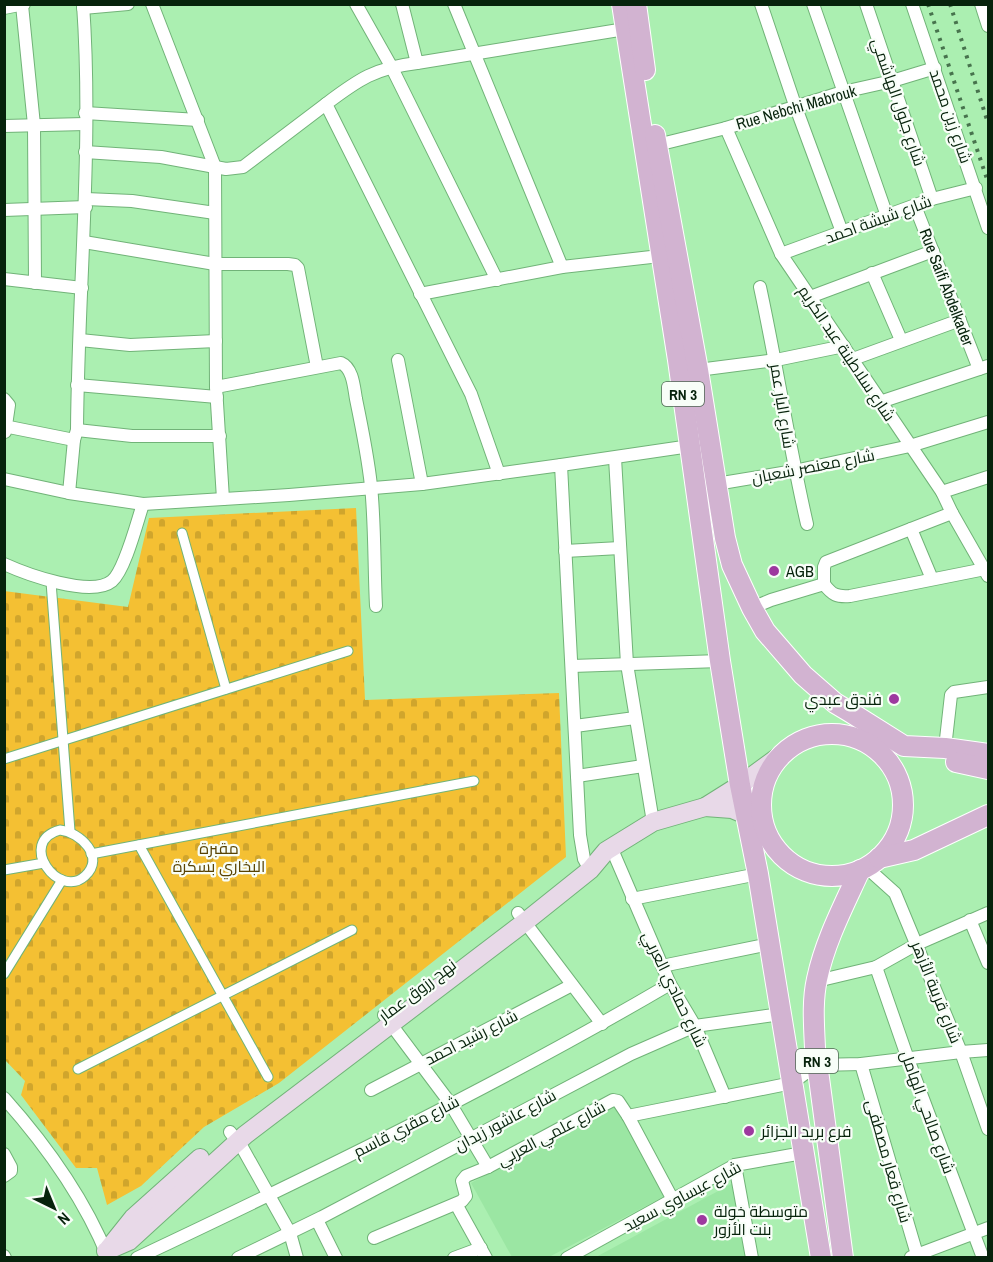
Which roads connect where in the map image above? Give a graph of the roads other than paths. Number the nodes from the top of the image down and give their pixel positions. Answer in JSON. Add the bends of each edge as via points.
{"nodes":[{"id":1,"x":128,"y":4,"type":"edge"},
{"id":2,"x":152,"y":4,"type":"edge"},
{"id":3,"x":356,"y":4,"type":"edge"},
{"id":4,"x":402,"y":4,"type":"edge"},
{"id":5,"x":454,"y":4,"type":"edge"},
{"id":6,"x":622,"y":4,"type":"edge"},
{"id":7,"x":636,"y":4,"type":"edge"},
{"id":8,"x":761,"y":4,"type":"edge"},
{"id":9,"x":813,"y":4,"type":"edge"},
{"id":10,"x":866,"y":4,"type":"edge"},
{"id":11,"x":912,"y":4,"type":"edge"},
{"id":12,"x":981,"y":4,"type":"edge"},
{"id":13,"x":23,"y":5,"type":"edge"},
{"id":14,"x":83,"y":6,"type":"edge"},
{"id":15,"x":4,"y":8,"type":"edge"},
{"id":16,"x":988,"y":26,"type":"edge"},
{"id":17,"x":625,"y":29,"type":"junction"},
{"id":18,"x":475,"y":54,"type":"junction"},
{"id":19,"x":417,"y":63,"type":"junction"},
{"id":20,"x":391,"y":66,"type":"junction"},
{"id":21,"x":935,"y":68,"type":"junction"},
{"id":22,"x":892,"y":81,"type":"junction"},
{"id":23,"x":843,"y":92,"type":"junction"},
{"id":24,"x":326,"y":104,"type":"junction"},
{"id":25,"x":795,"y":105,"type":"junction"},
{"id":26,"x":85,"y":118,"type":"junction"},
{"id":27,"x":198,"y":120,"type":"junction"},
{"id":28,"x":34,"y":125,"type":"junction"},
{"id":29,"x":4,"y":126,"type":"edge"},
{"id":30,"x":726,"y":128,"type":"junction"},
{"id":31,"x":657,"y":145,"type":"junction"},
{"id":32,"x":85,"y":152,"type":"junction"},
{"id":33,"x":215,"y":167,"type":"junction"},
{"id":34,"x":976,"y":188,"type":"junction"},
{"id":35,"x":932,"y":199,"type":"junction"},
{"id":36,"x":86,"y":203,"type":"junction"},
{"id":37,"x":915,"y":206,"type":"junction"},
{"id":38,"x":34,"y":209,"type":"junction"},
{"id":39,"x":4,"y":210,"type":"edge"},
{"id":40,"x":215,"y":213,"type":"junction"},
{"id":41,"x":886,"y":216,"type":"junction"},
{"id":42,"x":988,"y":228,"type":"edge"},
{"id":43,"x":842,"y":232,"type":"junction"},
{"id":44,"x":84,"y":242,"type":"junction"},
{"id":45,"x":933,"y":251,"type":"junction"},
{"id":46,"x":781,"y":254,"type":"junction"},
{"id":47,"x":660,"y":256,"type":"junction"},
{"id":48,"x":215,"y":264,"type":"junction"},
{"id":49,"x":562,"y":267,"type":"junction"},
{"id":50,"x":872,"y":273,"type":"junction"},
{"id":51,"x":4,"y":279,"type":"edge"},
{"id":52,"x":497,"y":280,"type":"junction"},
{"id":53,"x":35,"y":283,"type":"junction"},
{"id":54,"x":760,"y":287,"type":"dead end"},
{"id":55,"x":82,"y":288,"type":"junction"},
{"id":56,"x":420,"y":294,"type":"junction"},
{"id":57,"x":810,"y":297,"type":"junction"},
{"id":58,"x":960,"y":320,"type":"junction"},
{"id":59,"x":80,"y":340,"type":"junction"},
{"id":60,"x":901,"y":340,"type":"junction"},
{"id":61,"x":216,"y":341,"type":"junction"},
{"id":62,"x":844,"y":346,"type":"junction"},
{"id":63,"x":853,"y":359,"type":"junction"},
{"id":64,"x":398,"y":360,"type":"dead end"},
{"id":65,"x":776,"y":360,"type":"junction"},
{"id":66,"x":317,"y":367,"type":"junction"},
{"id":67,"x":984,"y":368,"type":"edge"},
{"id":68,"x":698,"y":370,"type":"junction"},
{"id":69,"x":78,"y":385,"type":"junction"},
{"id":70,"x":217,"y":392,"type":"junction"},
{"id":71,"x":4,"y":399,"type":"edge"},
{"id":72,"x":880,"y":402,"type":"junction"},
{"id":73,"x":988,"y":422,"type":"edge"},
{"id":74,"x":5,"y":429,"type":"edge"},
{"id":75,"x":76,"y":435,"type":"junction"},
{"id":76,"x":220,"y":436,"type":"junction"},
{"id":77,"x":690,"y":446,"type":"junction"},
{"id":78,"x":910,"y":446,"type":"junction"},
{"id":79,"x":615,"y":458,"type":"junction"},
{"id":80,"x":561,"y":465,"type":"junction"},
{"id":81,"x":794,"y":471,"type":"junction"},
{"id":82,"x":499,"y":474,"type":"junction"},
{"id":83,"x":988,"y":477,"type":"edge"},
{"id":84,"x":4,"y":479,"type":"edge"},
{"id":85,"x":422,"y":484,"type":"junction"},
{"id":86,"x":716,"y":484,"type":"junction"},
{"id":87,"x":371,"y":488,"type":"junction"},
{"id":88,"x":942,"y":492,"type":"junction"},
{"id":89,"x":69,"y":493,"type":"junction"},
{"id":90,"x":223,"y":499,"type":"junction"},
{"id":91,"x":143,"y":504,"type":"junction"},
{"id":92,"x":952,"y":513,"type":"junction"},
{"id":93,"x":807,"y":524,"type":"dead end"},
{"id":94,"x":911,"y":529,"type":"junction"},
{"id":95,"x":182,"y":533,"type":"dead end"},
{"id":96,"x":620,"y":548,"type":"junction"},
{"id":97,"x":564,"y":551,"type":"junction"},
{"id":98,"x":4,"y":564,"type":"edge"},
{"id":99,"x":987,"y":573,"type":"edge"},
{"id":100,"x":932,"y":579,"type":"junction"},
{"id":101,"x":51,"y":582,"type":"junction"},
{"id":102,"x":824,"y":584,"type":"junction"},
{"id":103,"x":376,"y":606,"type":"dead end"},
{"id":104,"x":752,"y":608,"type":"junction"},
{"id":105,"x":348,"y":651,"type":"dead end"},
{"id":106,"x":720,"y":661,"type":"junction"},
{"id":107,"x":627,"y":664,"type":"junction"},
{"id":108,"x":572,"y":666,"type":"junction"},
{"id":109,"x":988,"y":687,"type":"edge"},
{"id":110,"x":226,"y":689,"type":"junction"},
{"id":111,"x":835,"y":703,"type":"junction"},
{"id":112,"x":635,"y":718,"type":"junction"},
{"id":113,"x":575,"y":726,"type":"junction"},
{"id":114,"x":63,"y":740,"type":"junction"},
{"id":115,"x":867,"y":744,"type":"junction"},
{"id":116,"x":904,"y":746,"type":"junction"},
{"id":117,"x":945,"y":748,"type":"junction"},
{"id":118,"x":789,"y":749,"type":"junction"},
{"id":119,"x":988,"y":754,"type":"edge"},
{"id":120,"x":4,"y":759,"type":"edge"},
{"id":121,"x":643,"y":766,"type":"junction"},
{"id":122,"x":988,"y":769,"type":"edge"},
{"id":123,"x":577,"y":776,"type":"junction"},
{"id":124,"x":474,"y":781,"type":"dead end"},
{"id":125,"x":740,"y":784,"type":"junction"},
{"id":126,"x":705,"y":807,"type":"junction"},
{"id":127,"x":988,"y":815,"type":"edge"},
{"id":128,"x":759,"y":819,"type":"junction"},
{"id":129,"x":653,"y":822,"type":"junction"},
{"id":130,"x":988,"y":824,"type":"edge"},
{"id":131,"x":70,"y":831,"type":"junction"},
{"id":132,"x":139,"y":845,"type":"junction"},
{"id":133,"x":609,"y":849,"type":"junction"},
{"id":134,"x":914,"y":850,"type":"junction"},
{"id":135,"x":91,"y":854,"type":"junction"},
{"id":136,"x":44,"y":862,"type":"junction"},
{"id":137,"x":587,"y":864,"type":"junction"},
{"id":138,"x":868,"y":865,"type":"junction"},
{"id":139,"x":4,"y":870,"type":"edge"},
{"id":140,"x":758,"y":874,"type":"junction"},
{"id":141,"x":62,"y":880,"type":"junction"},
{"id":142,"x":632,"y":899,"type":"junction"},
{"id":143,"x":988,"y":913,"type":"edge"},
{"id":144,"x":521,"y":917,"type":"junction"},
{"id":145,"x":970,"y":920,"type":"junction"},
{"id":146,"x":352,"y":930,"type":"dead end"},
{"id":147,"x":769,"y":944,"type":"junction"},
{"id":148,"x":917,"y":944,"type":"junction"},
{"id":149,"x":988,"y":963,"type":"edge"},
{"id":150,"x":662,"y":966,"type":"junction"},
{"id":151,"x":876,"y":967,"type":"junction"},
{"id":152,"x":4,"y":975,"type":"edge"},
{"id":153,"x":817,"y":981,"type":"junction"},
{"id":154,"x":670,"y":984,"type":"junction"},
{"id":155,"x":572,"y":985,"type":"junction"},
{"id":156,"x":223,"y":996,"type":"junction"},
{"id":157,"x":781,"y":1014,"type":"junction"},
{"id":158,"x":387,"y":1019,"type":"junction"},
{"id":159,"x":602,"y":1024,"type":"junction"},
{"id":160,"x":695,"y":1026,"type":"junction"},
{"id":161,"x":988,"y":1050,"type":"edge"},
{"id":162,"x":961,"y":1052,"type":"junction"},
{"id":163,"x":908,"y":1059,"type":"junction"},
{"id":164,"x":421,"y":1063,"type":"junction"},
{"id":165,"x":861,"y":1064,"type":"junction"},
{"id":166,"x":818,"y":1065,"type":"junction"},
{"id":167,"x":78,"y":1070,"type":"dead end"},
{"id":168,"x":268,"y":1077,"type":"dead end"},
{"id":169,"x":792,"y":1083,"type":"junction"},
{"id":170,"x":371,"y":1090,"type":"dead end"},
{"id":171,"x":725,"y":1097,"type":"junction"},
{"id":172,"x":4,"y":1098,"type":"edge"},
{"id":173,"x":450,"y":1103,"type":"junction"},
{"id":174,"x":628,"y":1116,"type":"junction"},
{"id":175,"x":988,"y":1129,"type":"edge"},
{"id":176,"x":234,"y":1136,"type":"junction"},
{"id":177,"x":472,"y":1138,"type":"junction"},
{"id":178,"x":803,"y":1153,"type":"junction"},
{"id":179,"x":4,"y":1155,"type":"edge"},
{"id":180,"x":735,"y":1165,"type":"junction"},
{"id":181,"x":488,"y":1167,"type":"junction"},
{"id":182,"x":4,"y":1176,"type":"edge"},
{"id":183,"x":268,"y":1196,"type":"junction"},
{"id":184,"x":673,"y":1200,"type":"junction"},
{"id":185,"x":456,"y":1203,"type":"junction"},
{"id":186,"x":317,"y":1220,"type":"junction"},
{"id":187,"x":988,"y":1228,"type":"edge"},
{"id":188,"x":290,"y":1233,"type":"junction"},
{"id":189,"x":974,"y":1233,"type":"junction"},
{"id":190,"x":374,"y":1238,"type":"dead end"},
{"id":191,"x":483,"y":1252,"type":"edge"},
{"id":192,"x":104,"y":1255,"type":"edge"},
{"id":193,"x":137,"y":1257,"type":"edge"},
{"id":194,"x":238,"y":1257,"type":"edge"},
{"id":195,"x":297,"y":1257,"type":"edge"},
{"id":196,"x":336,"y":1257,"type":"edge"},
{"id":197,"x":454,"y":1257,"type":"edge"},
{"id":198,"x":567,"y":1257,"type":"edge"},
{"id":199,"x":752,"y":1257,"type":"edge"},
{"id":200,"x":820,"y":1257,"type":"edge"},
{"id":201,"x":843,"y":1257,"type":"edge"},
{"id":202,"x":915,"y":1257,"type":"edge"},
{"id":203,"x":983,"y":1257,"type":"edge"}],
"edges":[{"from":1,"to":14,"type":"street"},
{"from":2,"to":27,"type":"street"},
{"from":3,"to":20,"type":"street"},
{"from":4,"to":19,"type":"street"},
{"from":5,"to":18,"type":"street"},
{"from":6,"to":17,"type":"main road","number":"RN 3"},
{"from":7,"to":31,"type":"main road","number":"RN 3"},
{"from":8,"to":25,"type":"street"},
{"from":9,"to":23,"type":"street"},
{"from":10,"to":22,"type":"street","name":"شارع جلول الهاشمي"},
{"from":11,"to":21,"type":"street","name":"شارع زين محمد"},
{"from":12,"to":16,"type":"street"},
{"from":13,"to":15,"type":"street"},
{"from":13,"to":28,"type":"street"},
{"from":14,"to":26,"type":"street"},
{"from":17,"to":18,"type":"street"},
{"from":17,"to":47,"type":"main road","number":"RN 3"},
{"from":18,"to":19,"type":"street"},
{"from":18,"to":49,"type":"street"},
{"from":19,"to":20,"type":"street"},
{"from":20,"to":24,"type":"street","via":[[359,79]]},
{"from":20,"to":52,"type":"street"},
{"from":21,"to":22,"type":"street","name":"Rue Nebchi Mabrouk"},
{"from":21,"to":34,"type":"street","name":"شارع زين محمد"},
{"from":22,"to":23,"type":"street","name":"Rue Nebchi Mabrouk"},
{"from":22,"to":35,"type":"street","name":"شارع جلول الهاشمي"},
{"from":23,"to":25,"type":"street","name":"Rue Nebchi Mabrouk"},
{"from":23,"to":41,"type":"street"},
{"from":24,"to":33,"type":"street","via":[[243,167]]},
{"from":24,"to":56,"type":"street"},
{"from":25,"to":30,"type":"street","name":"Rue Nebchi Mabrouk"},
{"from":25,"to":43,"type":"street"},
{"from":26,"to":27,"type":"street"},
{"from":26,"to":28,"type":"street"},
{"from":26,"to":32,"type":"street"},
{"from":27,"to":33,"type":"street"},
{"from":28,"to":29,"type":"street"},
{"from":28,"to":38,"type":"street"},
{"from":30,"to":31,"type":"street","name":"Rue Nebchi Mabrouk"},
{"from":30,"to":46,"type":"street","name":"شارع سلاطينة عبد الكريم"},
{"from":31,"to":68,"type":"main road","number":"RN 3"},
{"from":32,"to":33,"type":"street","via":[[161,156]]},
{"from":32,"to":36,"type":"street"},
{"from":33,"to":40,"type":"street"},
{"from":34,"to":35,"type":"street","name":"شارع شيشة احمد"},
{"from":34,"to":42,"type":"street","name":"شارع زين محمد"},
{"from":35,"to":37,"type":"street","name":"شارع شيشة احمد"},
{"from":36,"to":38,"type":"street"},
{"from":36,"to":40,"type":"street","via":[[132,201]]},
{"from":36,"to":44,"type":"street"},
{"from":37,"to":41,"type":"street","name":"شارع شيشة احمد"},
{"from":37,"to":45,"type":"street","name":"Rue Saifi Abdelkader"},
{"from":38,"to":39,"type":"street"},
{"from":38,"to":53,"type":"street"},
{"from":40,"to":48,"type":"street"},
{"from":41,"to":43,"type":"street","name":"شارع شيشة احمد"},
{"from":43,"to":46,"type":"street","name":"شارع شيشة احمد"},
{"from":44,"to":48,"type":"street"},
{"from":44,"to":55,"type":"street"},
{"from":45,"to":50,"type":"street"},
{"from":45,"to":58,"type":"street","name":"Rue Saifi Abdelkader"},
{"from":46,"to":57,"type":"street","name":"شارع سلاطينة عبد الكريم"},
{"from":47,"to":49,"type":"street"},
{"from":47,"to":77,"type":"main road","number":"RN 3"},
{"from":48,"to":61,"type":"street"},
{"from":48,"to":66,"type":"street","via":[[288,264],[298,268]]},
{"from":49,"to":52,"type":"street"},
{"from":50,"to":57,"type":"street"},
{"from":50,"to":60,"type":"street"},
{"from":51,"to":53,"type":"street"},
{"from":52,"to":56,"type":"street"},
{"from":53,"to":55,"type":"street"},
{"from":54,"to":65,"type":"street","name":"شارع البار عمر"},
{"from":55,"to":59,"type":"street"},
{"from":56,"to":82,"type":"street","via":[[471,394]]},
{"from":57,"to":62,"type":"street","name":"شارع سلاطينة عبد الكريم"},
{"from":58,"to":60,"type":"street"},
{"from":58,"to":67,"type":"street","name":"Rue Saifi Abdelkader"},
{"from":59,"to":61,"type":"street","via":[[130,345]]},
{"from":59,"to":69,"type":"street"},
{"from":60,"to":63,"type":"street"},
{"from":61,"to":70,"type":"street"},
{"from":62,"to":63,"type":"street","name":"شارع سلاطينة عبد الكريم"},
{"from":62,"to":65,"type":"street"},
{"from":63,"to":72,"type":"street","name":"شارع سلاطينة عبد الكريم"},
{"from":64,"to":85,"type":"street"},
{"from":65,"to":68,"type":"street"},
{"from":65,"to":81,"type":"street","name":"شارع البار عمر"},
{"from":66,"to":70,"type":"street"},
{"from":66,"to":87,"type":"street","via":[[341,363],[349,368]]},
{"from":67,"to":72,"type":"street"},
{"from":68,"to":86,"type":"main road","number":"RN 3"},
{"from":69,"to":70,"type":"street"},
{"from":69,"to":75,"type":"street"},
{"from":70,"to":76,"type":"street"},
{"from":71,"to":74,"type":"street","via":[[9,405]]},
{"from":72,"to":78,"type":"street","name":"شارع سلاطينة عبد الكريم"},
{"from":73,"to":78,"type":"street","name":"شارع معنصر شعبان"},
{"from":74,"to":75,"type":"street"},
{"from":75,"to":76,"type":"street"},
{"from":75,"to":89,"type":"street"},
{"from":76,"to":90,"type":"street"},
{"from":77,"to":79,"type":"street"},
{"from":77,"to":106,"type":"main road","number":"RN 3"},
{"from":78,"to":81,"type":"street","name":"شارع معنصر شعبان"},
{"from":78,"to":88,"type":"street","name":"شارع سلاطينة عبد الكريم"},
{"from":79,"to":80,"type":"street"},
{"from":79,"to":96,"type":"street"},
{"from":80,"to":82,"type":"street"},
{"from":80,"to":97,"type":"street"},
{"from":81,"to":86,"type":"street","name":"شارع معنصر شعبان"},
{"from":81,"to":93,"type":"street","name":"شارع البار عمر"},
{"from":82,"to":85,"type":"street"},
{"from":83,"to":88,"type":"street"},
{"from":84,"to":89,"type":"street"},
{"from":85,"to":87,"type":"street"},
{"from":86,"to":104,"type":"main road","number":"RN 3","via":[[732,565]]},
{"from":87,"to":90,"type":"street"},
{"from":87,"to":103,"type":"street"},
{"from":88,"to":92,"type":"street","name":"شارع سلاطينة عبد الكريم"},
{"from":89,"to":91,"type":"street"},
{"from":90,"to":91,"type":"street"},
{"from":91,"to":101,"type":"street","via":[[120,569],[111,581],[98,587]]},
{"from":92,"to":94,"type":"street"},
{"from":92,"to":99,"type":"street","name":"شارع سلاطينة عبد الكريم"},
{"from":94,"to":100,"type":"street"},
{"from":94,"to":102,"type":"street","via":[[826,562]]},
{"from":95,"to":110,"type":"street"},
{"from":96,"to":97,"type":"street"},
{"from":96,"to":107,"type":"street"},
{"from":97,"to":108,"type":"street"},
{"from":98,"to":101,"type":"street"},
{"from":99,"to":100,"type":"street","name":"شارع سلاطينة عبد الكريم"},
{"from":100,"to":102,"type":"street","name":"شارع سلاطينة عبد الكريم","via":[[840,597]]},
{"from":101,"to":114,"type":"street"},
{"from":102,"to":104,"type":"street"},
{"from":104,"to":111,"type":"main road","number":"RN 3","via":[[765,631]]},
{"from":105,"to":110,"type":"street"},
{"from":106,"to":107,"type":"street"},
{"from":106,"to":125,"type":"main road","number":"RN 3"},
{"from":107,"to":108,"type":"street"},
{"from":107,"to":112,"type":"street"},
{"from":108,"to":113,"type":"street"},
{"from":109,"to":117,"type":"street","via":[[951,695]]},
{"from":110,"to":114,"type":"street"},
{"from":111,"to":115,"type":"main road","number":"RN 3"},
{"from":111,"to":116,"type":"main road","number":"RN 3"},
{"from":112,"to":113,"type":"street"},
{"from":112,"to":121,"type":"street"},
{"from":113,"to":123,"type":"street"},
{"from":114,"to":120,"type":"street"},
{"from":114,"to":131,"type":"street"},
{"from":115,"to":116,"type":"main road"},
{"from":115,"to":118,"type":"main road","via":[[844,735],[825,735],[806,739]]},
{"from":115,"to":138,"type":"main road","via":[[888,761],[903,800],[901,822],[893,842]]},
{"from":116,"to":117,"type":"main road","number":"RN 3"},
{"from":116,"to":122,"type":"main road","number":"RN 3","via":[[940,759]]},
{"from":117,"to":119,"type":"main road","number":"RN 3"},
{"from":118,"to":125,"type":"main road"},
{"from":118,"to":128,"type":"main road","via":[[771,771]]},
{"from":121,"to":123,"type":"street"},
{"from":121,"to":129,"type":"street"},
{"from":123,"to":137,"type":"street","via":[[580,836]]},
{"from":124,"to":132,"type":"street"},
{"from":125,"to":126,"type":"main road"},
{"from":125,"to":128,"type":"main road","number":"RN 3"},
{"from":126,"to":128,"type":"main road","via":[[732,809]]},
{"from":126,"to":129,"type":"main road","name":"نهج رزوق عمار"},
{"from":127,"to":134,"type":"main road"},
{"from":128,"to":138,"type":"main road","via":[[773,845],[802,870],[841,876]]},
{"from":128,"to":140,"type":"main road"},
{"from":129,"to":133,"type":"main road","name":"نهج رزوق عمار"},
{"from":130,"to":134,"type":"main road","via":[[943,846]]},
{"from":131,"to":135,"type":"street","via":[[87,844]]},
{"from":131,"to":136,"type":"street","via":[[51,832],[45,838],[41,847]]},
{"from":132,"to":135,"type":"street"},
{"from":132,"to":156,"type":"street"},
{"from":133,"to":137,"type":"main road","name":"نهج رزوق عمار"},
{"from":133,"to":142,"type":"street","name":"شارع حمادي العربي"},
{"from":134,"to":138,"type":"main road"},
{"from":135,"to":141,"type":"street","via":[[92,864],[82,879]]},
{"from":136,"to":139,"type":"street"},
{"from":136,"to":141,"type":"street"},
{"from":137,"to":144,"type":"main road","name":"نهج رزوق عمار"},
{"from":138,"to":148,"type":"street","name":"شارع قريبة الأزهر","via":[[895,892]]},
{"from":138,"to":153,"type":"main road","number":"RN 3","via":[[832,935]]},
{"from":140,"to":142,"type":"street"},
{"from":140,"to":147,"type":"main road","number":"RN 3"},
{"from":141,"to":152,"type":"street"},
{"from":142,"to":150,"type":"street","name":"شارع حمادي العربي"},
{"from":143,"to":145,"type":"street"},
{"from":144,"to":155,"type":"street"},
{"from":144,"to":158,"type":"main road","name":"نهج رزوق عمار"},
{"from":145,"to":148,"type":"street"},
{"from":145,"to":149,"type":"street"},
{"from":146,"to":156,"type":"street"},
{"from":147,"to":150,"type":"street"},
{"from":147,"to":157,"type":"main road","number":"RN 3"},
{"from":148,"to":151,"type":"street"},
{"from":148,"to":162,"type":"street","name":"شارع قريبة الأزهر"},
{"from":150,"to":154,"type":"street","name":"شارع حمادي العربي"},
{"from":151,"to":153,"type":"street"},
{"from":151,"to":163,"type":"street","name":"شارع صالحي الهامل"},
{"from":153,"to":166,"type":"main road","number":"RN 3","via":[[813,1020]]},
{"from":154,"to":159,"type":"street","name":"شارع مقري قاسم"},
{"from":154,"to":160,"type":"street","name":"شارع حمادي العربي"},
{"from":155,"to":159,"type":"street"},
{"from":155,"to":164,"type":"street","name":"شارع رشيد احمد"},
{"from":156,"to":167,"type":"street"},
{"from":156,"to":168,"type":"street"},
{"from":157,"to":160,"type":"street","name":"شارع عاشور زيدان"},
{"from":157,"to":169,"type":"main road","number":"RN 3"},
{"from":158,"to":164,"type":"street"},
{"from":158,"to":176,"type":"main road","name":"نهج رزوق عمار"},
{"from":159,"to":173,"type":"street","name":"شارع مقري قاسم"},
{"from":160,"to":171,"type":"street","name":"شارع حمادي العربي"},
{"from":160,"to":177,"type":"street","name":"شارع عاشور زيدان","via":[[631,1054]]},
{"from":161,"to":162,"type":"street"},
{"from":162,"to":163,"type":"street"},
{"from":162,"to":175,"type":"street","name":"شارع قريبة الأزهر"},
{"from":163,"to":165,"type":"street"},
{"from":163,"to":189,"type":"street","name":"شارع صالحي الهامل"},
{"from":164,"to":170,"type":"street","name":"شارع رشيد احمد"},
{"from":164,"to":173,"type":"street"},
{"from":165,"to":166,"type":"street"},
{"from":165,"to":202,"type":"street","name":"شارع قعار مصطفى"},
{"from":166,"to":169,"type":"street","name":"شارع علمي العربي"},
{"from":166,"to":201,"type":"main road","number":"RN 3"},
{"from":169,"to":171,"type":"street","name":"شارع علمي العربي"},
{"from":169,"to":178,"type":"main road","number":"RN 3"},
{"from":171,"to":174,"type":"street","name":"شارع علمي العربي"},
{"from":172,"to":192,"type":"street","via":[[75,1190]]},
{"from":173,"to":177,"type":"street"},
{"from":173,"to":183,"type":"street","name":"شارع مقري قاسم"},
{"from":174,"to":181,"type":"street","name":"شارع علمي العربي","via":[[613,1100]]},
{"from":174,"to":184,"type":"street"},
{"from":176,"to":183,"type":"street"},
{"from":176,"to":192,"type":"main road","via":[[133,1218]]},
{"from":176,"to":192,"type":"main road","via":[[141,1232]]},
{"from":177,"to":181,"type":"street"},
{"from":177,"to":186,"type":"street","name":"شارع عاشور زيدان"},
{"from":178,"to":180,"type":"street","name":"شارع عيساوي سعيد"},
{"from":178,"to":200,"type":"main road","number":"RN 3"},
{"from":179,"to":182,"type":"street","via":[[11,1171]]},
{"from":180,"to":184,"type":"street","name":"شارع عيساوي سعيد"},
{"from":180,"to":199,"type":"street"},
{"from":181,"to":185,"type":"street","name":"شارع علمي العربي","via":[[464,1178],[466,1196]]},
{"from":183,"to":188,"type":"street"},
{"from":183,"to":193,"type":"street","name":"شارع مقري قاسم"},
{"from":184,"to":198,"type":"street","name":"شارع عيساوي سعيد"},
{"from":185,"to":190,"type":"street"},
{"from":185,"to":191,"type":"street"},
{"from":186,"to":188,"type":"street","name":"شارع عاشور زيدان"},
{"from":186,"to":196,"type":"street"},
{"from":187,"to":189,"type":"street"},
{"from":188,"to":194,"type":"street","name":"شارع عاشور زيدان"},
{"from":188,"to":195,"type":"street"},
{"from":189,"to":202,"type":"street"},
{"from":189,"to":203,"type":"street","name":"شارع صالحي الهامل"},
{"from":191,"to":197,"type":"street"}]}
